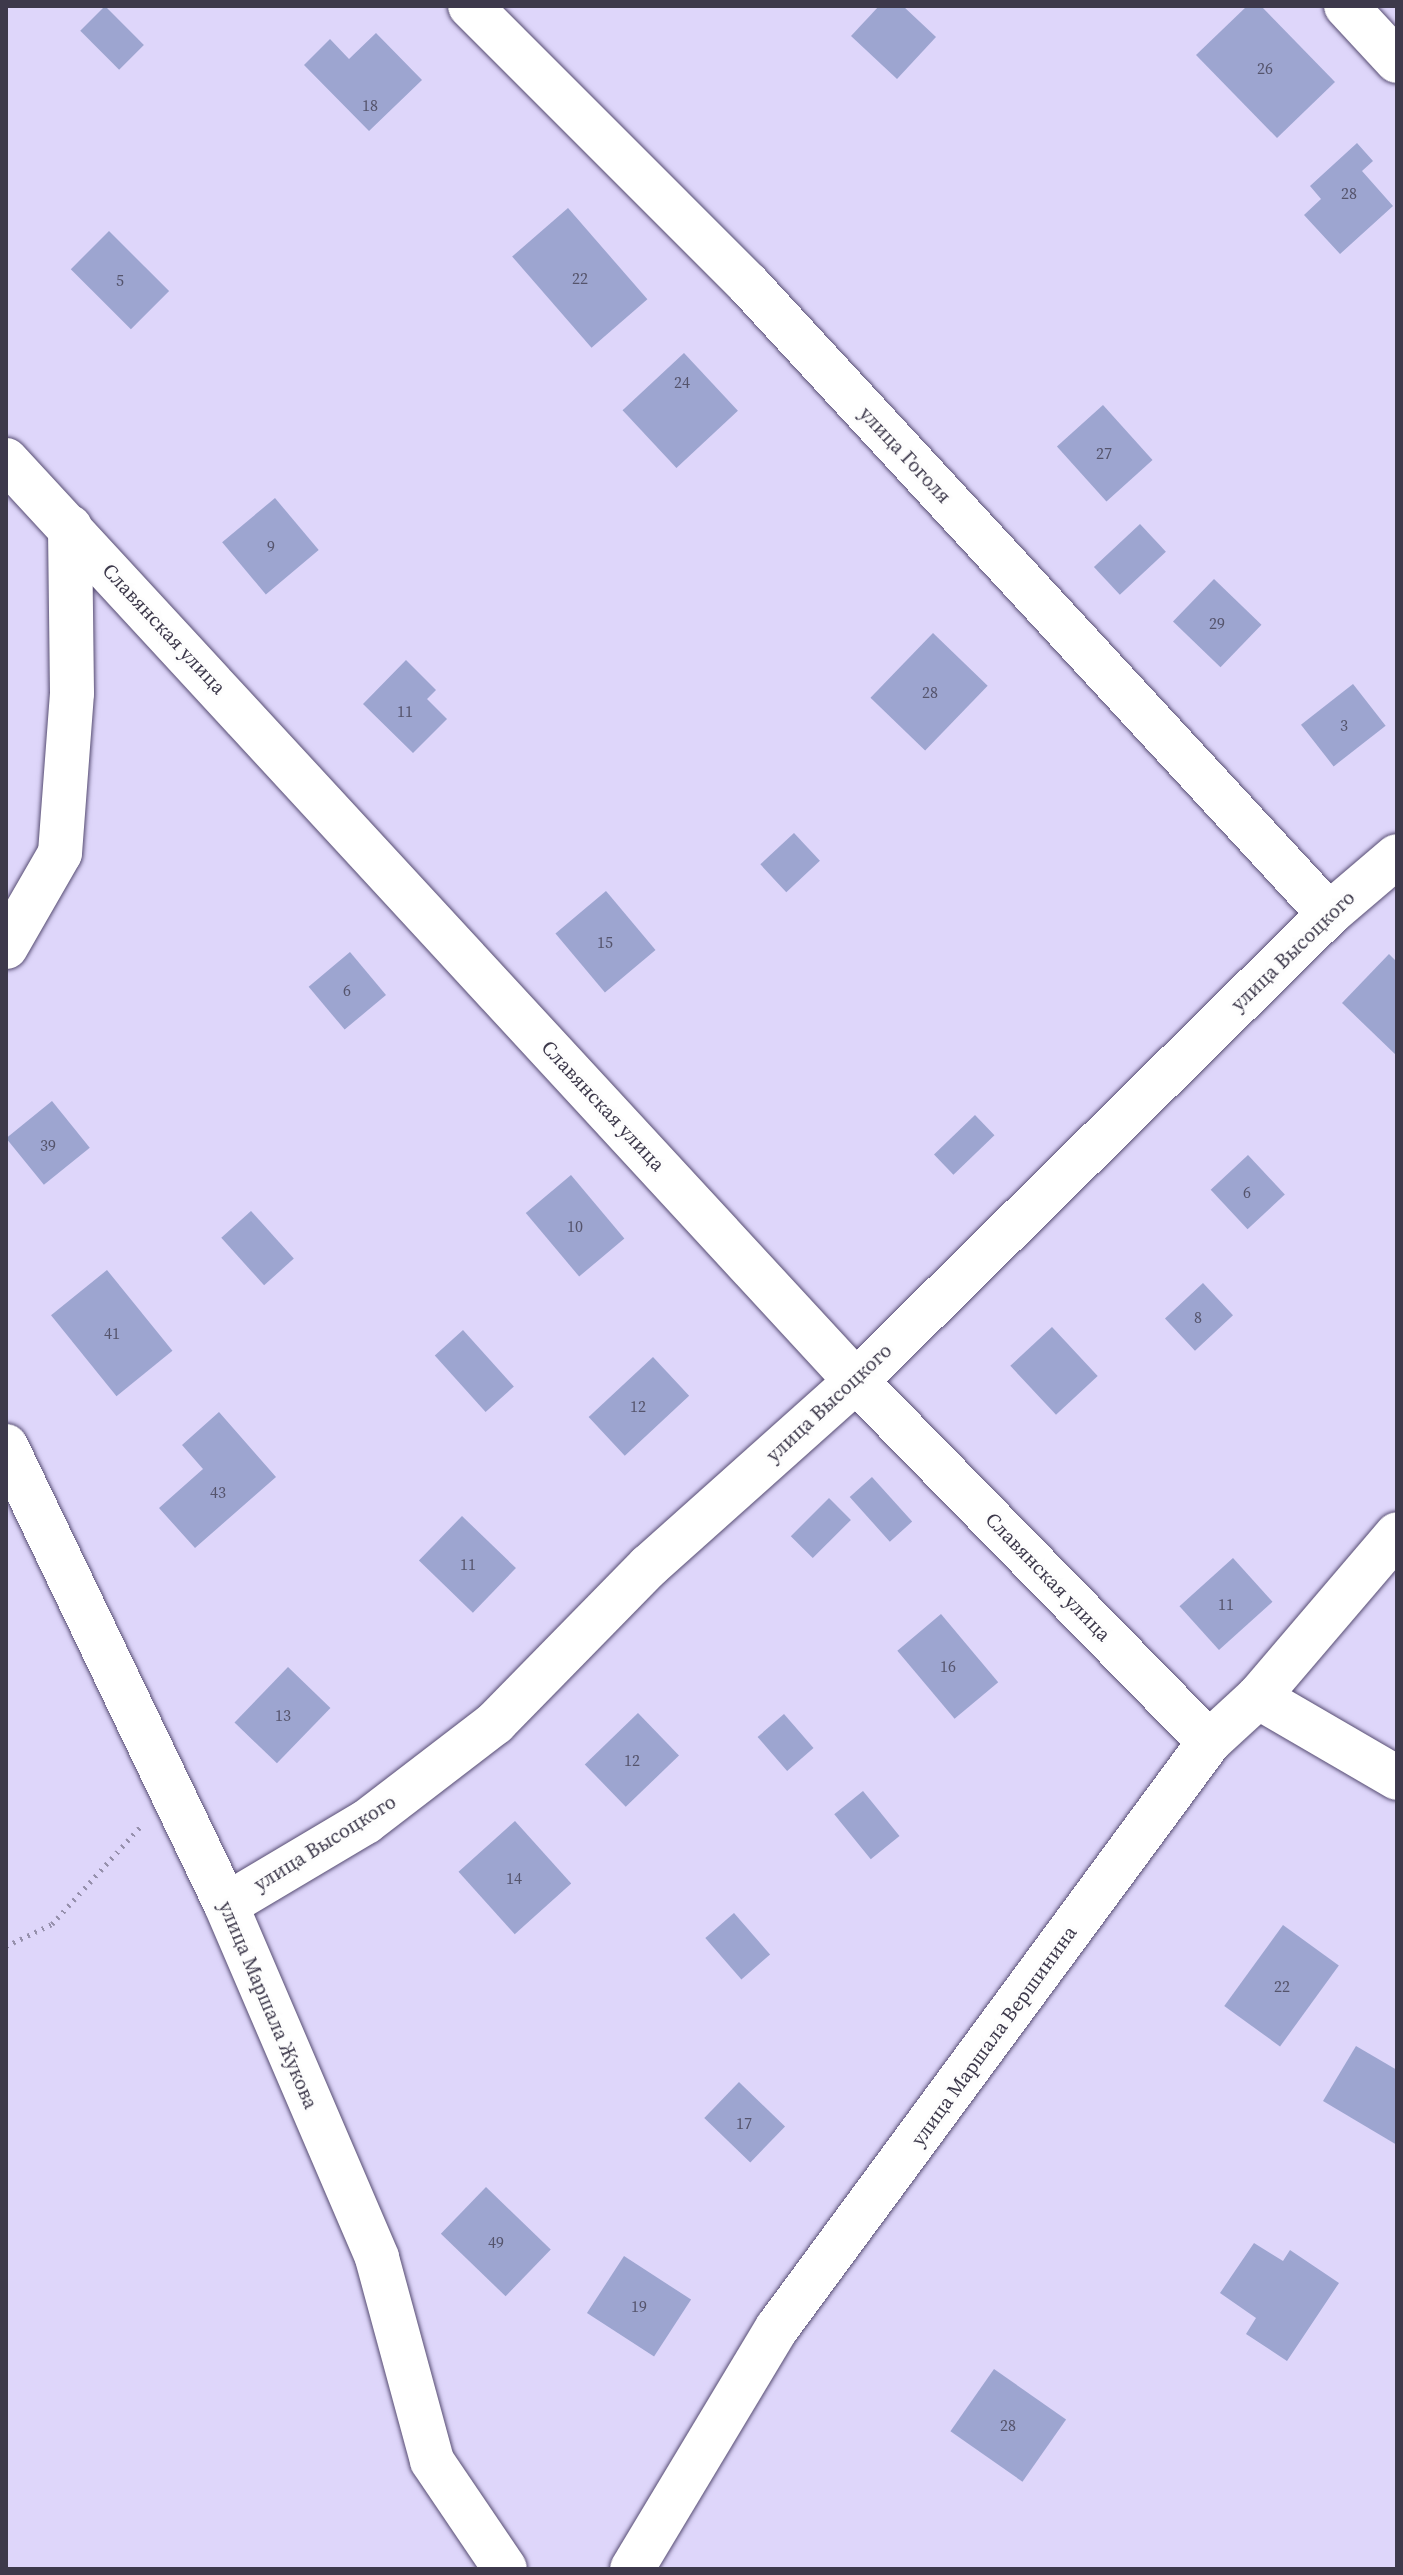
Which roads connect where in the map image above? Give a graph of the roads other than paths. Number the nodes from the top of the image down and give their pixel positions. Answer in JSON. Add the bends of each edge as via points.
{"nodes":[{"id":1,"x":470,"y":6,"type":"edge"},
{"id":2,"x":1346,"y":6,"type":"edge"},
{"id":3,"x":1397,"y":61,"type":"edge"},
{"id":4,"x":6,"y":460,"type":"edge"},
{"id":5,"x":70,"y":527,"type":"junction"},
{"id":6,"x":1397,"y":856,"type":"edge"},
{"id":7,"x":1329,"y":914,"type":"junction"},
{"id":8,"x":6,"y":947,"type":"edge"},
{"id":9,"x":856,"y":1381,"type":"junction"},
{"id":10,"x":6,"y":1446,"type":"edge"},
{"id":11,"x":1397,"y":1534,"type":"edge"},
{"id":12,"x":1258,"y":1697,"type":"junction"},
{"id":13,"x":1209,"y":1742,"type":"junction"},
{"id":14,"x":1397,"y":1778,"type":"edge"},
{"id":15,"x":226,"y":1905,"type":"junction"},
{"id":16,"x":627,"y":2563,"type":"edge"},
{"id":17,"x":505,"y":2569,"type":"edge"}],
"edges":[{"from":1,"to":7,"type":"street","name":"улица Гоголя","via":[[748,284]]},
{"from":2,"to":3,"type":"street"},
{"from":4,"to":5,"type":"street","name":"Славянская улица"},
{"from":5,"to":8,"type":"street","via":[[72,693],[60,853]]},
{"from":5,"to":9,"type":"street","name":"Славянская улица"},
{"from":6,"to":7,"type":"street","name":"улица Высоцкого"},
{"from":7,"to":9,"type":"street","name":"улица Высоцкого"},
{"from":9,"to":13,"type":"street","name":"Славянская улица"},
{"from":9,"to":15,"type":"street","name":"улица Высоцкого","via":[[649,1566],[495,1723],[366,1822]]},
{"from":10,"to":15,"type":"street","name":"улица Маршала Жукова","via":[[100,1631],[170,1794]]},
{"from":11,"to":12,"type":"street","name":"улица Маршала Вершинина"},
{"from":12,"to":13,"type":"street","name":"улица Маршала Вершинина"},
{"from":12,"to":14,"type":"street"},
{"from":13,"to":16,"type":"street","name":"улица Маршала Вершинина","via":[[777,2328]]},
{"from":15,"to":17,"type":"street","name":"улица Маршала Жукова","via":[[377,2258],[432,2461]]}]}
